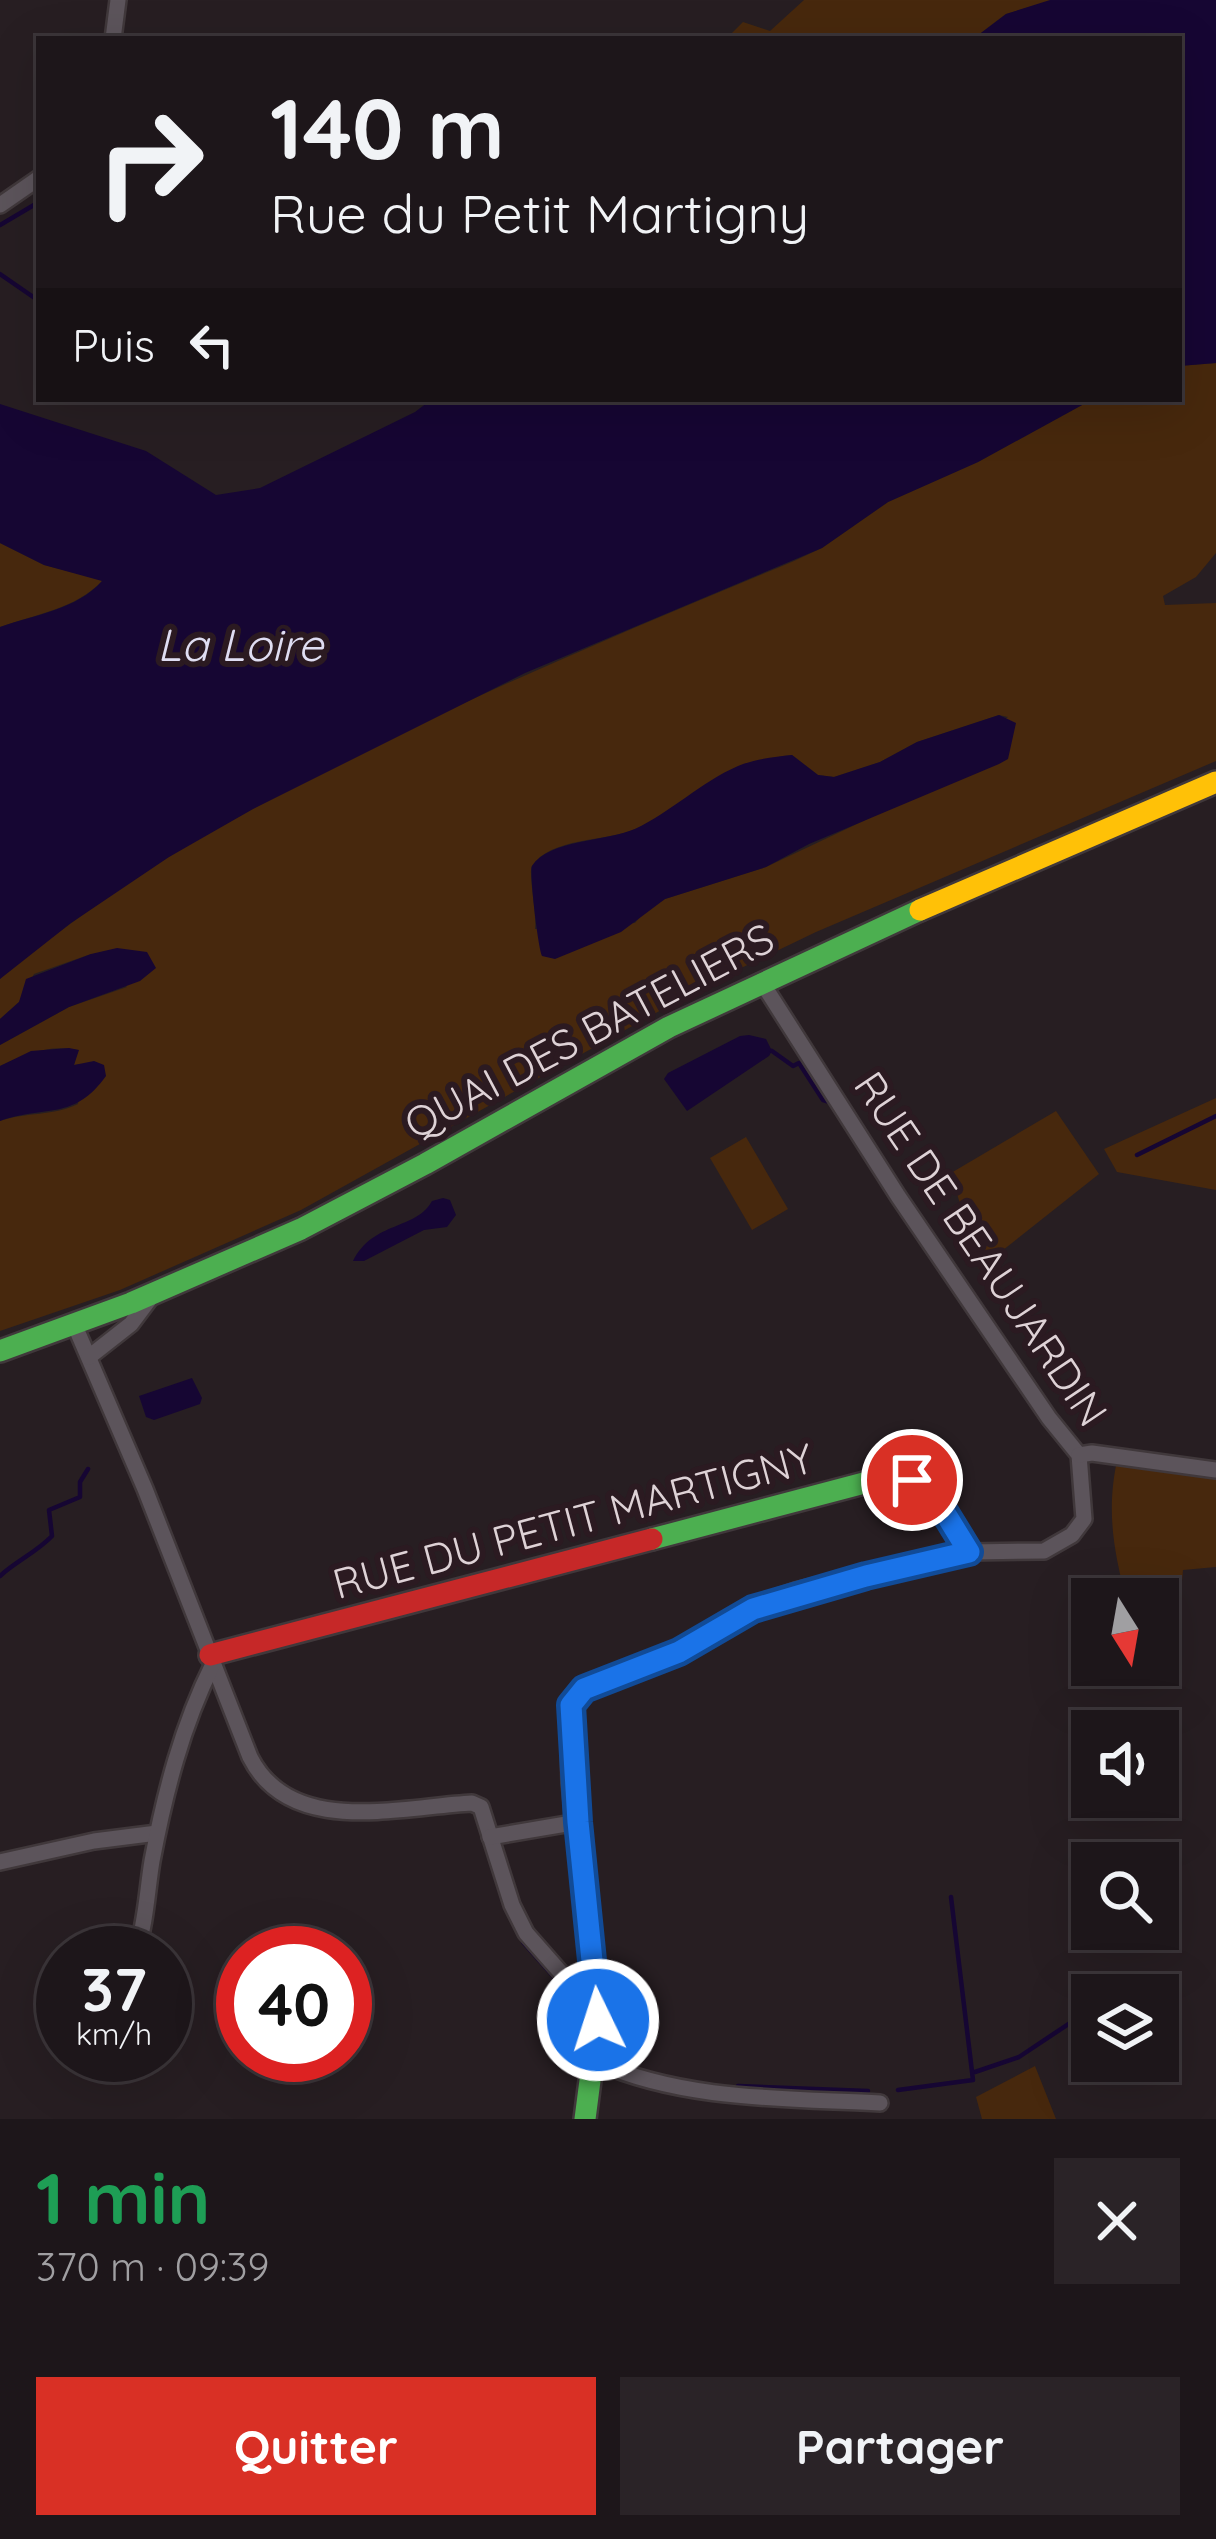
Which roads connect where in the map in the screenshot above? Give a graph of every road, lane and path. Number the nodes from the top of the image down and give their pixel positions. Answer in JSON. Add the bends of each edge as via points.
{"nodes":[{"id":1,"x":118,"y":0,"type":"edge"},
{"id":2,"x":113,"y":36,"type":"edge"},
{"id":3,"x":36,"y":180,"type":"edge"},
{"id":4,"x":0,"y":205,"type":"edge"},
{"id":5,"x":1216,"y":782,"type":"edge"},
{"id":6,"x":761,"y":981,"type":"junction"},
{"id":7,"x":151,"y":1297,"type":"junction"},
{"id":8,"x":75,"y":1326,"type":"junction"},
{"id":9,"x":0,"y":1351,"type":"edge"},
{"id":10,"x":89,"y":1357,"type":"junction"},
{"id":11,"x":1079,"y":1455,"type":"junction"},
{"id":12,"x":1216,"y":1470,"type":"edge"},
{"id":13,"x":969,"y":1552,"type":"junction"},
{"id":14,"x":212,"y":1659,"type":"junction"},
{"id":15,"x":578,"y":1822,"type":"junction"},
{"id":16,"x":157,"y":1833,"type":"junction"},
{"id":17,"x":490,"y":1837,"type":"junction"},
{"id":18,"x":0,"y":1862,"type":"edge"},
{"id":19,"x":141,"y":1926,"type":"edge"},
{"id":20,"x":597,"y":2062,"type":"junction"},
{"id":21,"x":880,"y":2103,"type":"dead end"},
{"id":22,"x":585,"y":2119,"type":"edge"}],
"edges":[{"from":1,"to":2,"type":"street"},
{"from":3,"to":4,"type":"street"},
{"from":5,"to":6,"type":"street","name":"QUAI DES BATELIERS"},
{"from":6,"to":7,"type":"street","name":"QUAI DES BATELIERS","via":[[346,1206]]},
{"from":6,"to":11,"type":"street","name":"RUE DE BEAUJARDIN"},
{"from":7,"to":8,"type":"street","name":"QUAI DES BATELIERS"},
{"from":7,"to":10,"type":"street"},
{"from":8,"to":9,"type":"street","name":"QUAI DES BATELIERS"},
{"from":8,"to":10,"type":"street"},
{"from":10,"to":14,"type":"street"},
{"from":11,"to":12,"type":"street"},
{"from":11,"to":13,"type":"street","name":"RUE DE BEAUJARDIN","via":[[1084,1519],[1072,1534],[1044,1551]]},
{"from":13,"to":14,"type":"street","name":"RUE DU PETIT MARTIGNY","via":[[923,1486],[883,1478]]},
{"from":13,"to":15,"type":"street","via":[[773,1601],[679,1652],[584,1689],[571,1711]]},
{"from":14,"to":16,"type":"street"},
{"from":14,"to":17,"type":"street","via":[[260,1776],[278,1793],[336,1812],[472,1803]]},
{"from":15,"to":17,"type":"street"},
{"from":15,"to":20,"type":"street"},
{"from":16,"to":18,"type":"street"},
{"from":16,"to":19,"type":"street"},
{"from":17,"to":20,"type":"street","via":[[526,1933],[588,2017]]},
{"from":20,"to":21,"type":"street","via":[[705,2092]]},
{"from":20,"to":22,"type":"street"}]}
